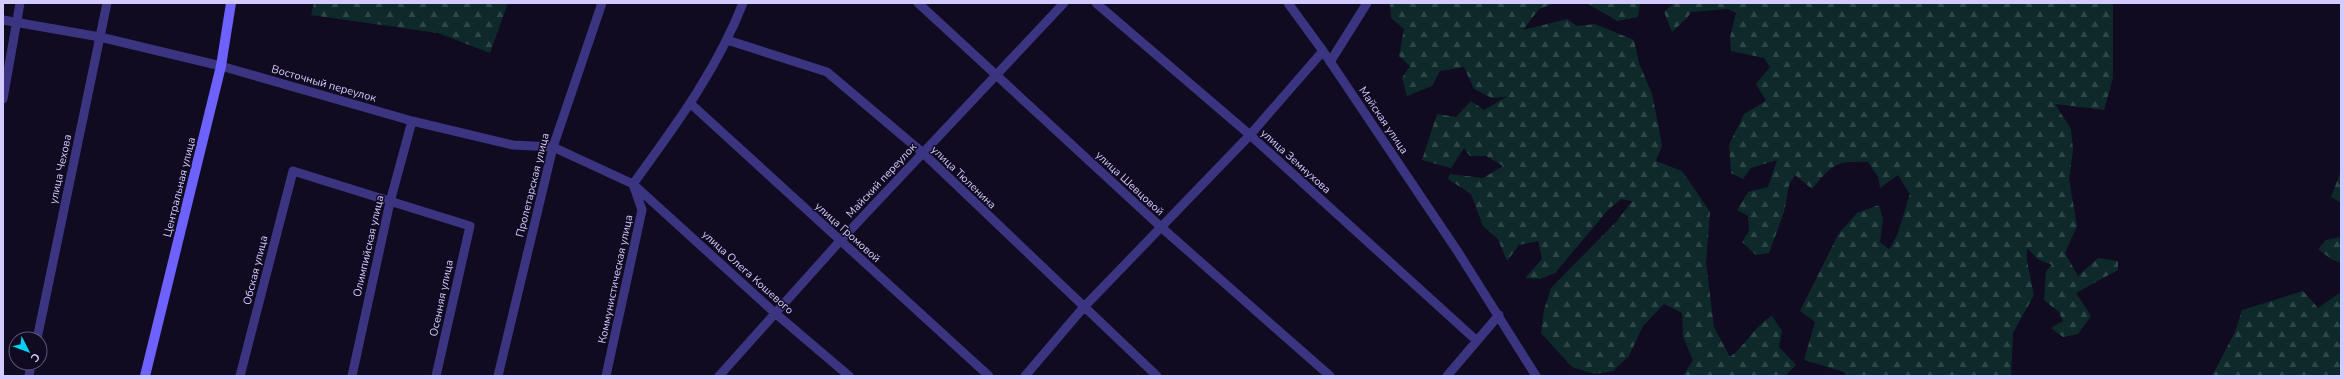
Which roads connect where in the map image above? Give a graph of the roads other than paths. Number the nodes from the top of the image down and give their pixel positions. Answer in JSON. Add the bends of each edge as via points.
{"nodes":[{"id":1,"x":20,"y":3,"type":"edge"},
{"id":2,"x":107,"y":3,"type":"edge"},
{"id":3,"x":231,"y":3,"type":"edge"},
{"id":4,"x":602,"y":3,"type":"edge"},
{"id":5,"x":743,"y":3,"type":"edge"},
{"id":6,"x":918,"y":3,"type":"edge"},
{"id":7,"x":1064,"y":3,"type":"edge"},
{"id":8,"x":1096,"y":3,"type":"edge"},
{"id":9,"x":1288,"y":3,"type":"edge"},
{"id":10,"x":1367,"y":3,"type":"edge"},
{"id":11,"x":3,"y":20,"type":"edge"},
{"id":12,"x":15,"y":23,"type":"junction"},
{"id":13,"x":100,"y":37,"type":"junction"},
{"id":14,"x":727,"y":40,"type":"junction"},
{"id":15,"x":1323,"y":51,"type":"junction"},
{"id":16,"x":1330,"y":62,"type":"junction"},
{"id":17,"x":221,"y":66,"type":"junction"},
{"id":18,"x":996,"y":75,"type":"junction"},
{"id":19,"x":3,"y":99,"type":"edge"},
{"id":20,"x":691,"y":104,"type":"junction"},
{"id":21,"x":412,"y":121,"type":"junction"},
{"id":22,"x":1250,"y":135,"type":"junction"},
{"id":23,"x":553,"y":147,"type":"junction"},
{"id":24,"x":923,"y":153,"type":"junction"},
{"id":25,"x":634,"y":184,"type":"junction"},
{"id":26,"x":390,"y":202,"type":"junction"},
{"id":27,"x":1162,"y":228,"type":"junction"},
{"id":28,"x":840,"y":241,"type":"junction"},
{"id":29,"x":1084,"y":308,"type":"junction"},
{"id":30,"x":775,"y":313,"type":"junction"},
{"id":31,"x":1499,"y":315,"type":"junction"},
{"id":32,"x":39,"y":331,"type":"edge"},
{"id":33,"x":1477,"y":341,"type":"junction"},
{"id":34,"x":145,"y":376,"type":"edge"},
{"id":35,"x":240,"y":376,"type":"edge"},
{"id":36,"x":352,"y":376,"type":"edge"},
{"id":37,"x":436,"y":376,"type":"edge"},
{"id":38,"x":498,"y":376,"type":"edge"},
{"id":39,"x":606,"y":376,"type":"edge"},
{"id":40,"x":719,"y":376,"type":"edge"},
{"id":41,"x":849,"y":376,"type":"edge"},
{"id":42,"x":989,"y":376,"type":"edge"},
{"id":43,"x":1025,"y":376,"type":"edge"},
{"id":44,"x":1157,"y":376,"type":"edge"},
{"id":45,"x":1330,"y":376,"type":"edge"},
{"id":46,"x":1447,"y":376,"type":"edge"},
{"id":47,"x":1536,"y":376,"type":"edge"}],
"edges":[{"from":1,"to":12,"type":"street"},
{"from":2,"to":13,"type":"street","name":"улица Чехова"},
{"from":3,"to":17,"type":"main road","name":"Центральная улица"},
{"from":4,"to":23,"type":"street","name":"Пролетарская улица"},
{"from":5,"to":14,"type":"street"},
{"from":6,"to":18,"type":"street","name":"улица Шевцовой"},
{"from":7,"to":18,"type":"street","name":"Майский переулок"},
{"from":8,"to":22,"type":"street","name":"улица Земнухова"},
{"from":9,"to":15,"type":"street","name":"Майская улица"},
{"from":10,"to":16,"type":"street"},
{"from":11,"to":12,"type":"street","name":"Восточный переулок"},
{"from":12,"to":13,"type":"street","name":"Восточный переулок"},
{"from":12,"to":19,"type":"street"},
{"from":13,"to":17,"type":"street","name":"Восточный переулок"},
{"from":13,"to":32,"type":"street","name":"улица Чехова"},
{"from":14,"to":20,"type":"street"},
{"from":14,"to":24,"type":"street","name":"улица Тюленина","via":[[827,72]]},
{"from":15,"to":16,"type":"street","name":"Майская улица"},
{"from":15,"to":22,"type":"street"},
{"from":16,"to":31,"type":"street","name":"Майская улица"},
{"from":17,"to":21,"type":"street","name":"Восточный переулок"},
{"from":17,"to":34,"type":"main road","name":"Центральная улица"},
{"from":18,"to":24,"type":"street","name":"Майский переулок"},
{"from":18,"to":27,"type":"street","name":"улица Шевцовой"},
{"from":20,"to":25,"type":"street"},
{"from":20,"to":28,"type":"street","name":"улица Громовой"},
{"from":21,"to":23,"type":"street","name":"Восточный переулок","via":[[513,145]]},
{"from":21,"to":26,"type":"street","name":"Олимпийская улица"},
{"from":22,"to":27,"type":"street"},
{"from":22,"to":33,"type":"street","name":"улица Земнухова"},
{"from":23,"to":25,"type":"street","name":"Восточный переулок"},
{"from":23,"to":38,"type":"street","name":"Пролетарская улица"},
{"from":24,"to":28,"type":"street","name":"Майский переулок"},
{"from":24,"to":29,"type":"street","name":"улица Тюленина"},
{"from":25,"to":30,"type":"street","name":"улица Олега Кошевого"},
{"from":25,"to":39,"type":"street","name":"Коммунистическая улица","via":[[642,210]]},
{"from":26,"to":35,"type":"street","name":"Обская улица","via":[[293,170]]},
{"from":26,"to":36,"type":"street","name":"Олимпийская улица"},
{"from":26,"to":37,"type":"street","name":"Осенняя улица","via":[[470,226]]},
{"from":27,"to":29,"type":"street"},
{"from":27,"to":45,"type":"street","name":"улица Шевцовой"},
{"from":28,"to":30,"type":"street","name":"Майский переулок"},
{"from":28,"to":42,"type":"street","name":"улица Громовой"},
{"from":29,"to":43,"type":"street"},
{"from":29,"to":44,"type":"street","name":"улица Тюленина"},
{"from":30,"to":40,"type":"street","name":"Майский переулок"},
{"from":30,"to":41,"type":"street","name":"улица Олега Кошевого"},
{"from":31,"to":33,"type":"street"},
{"from":31,"to":47,"type":"street","name":"Майская улица"},
{"from":33,"to":46,"type":"street"}]}
